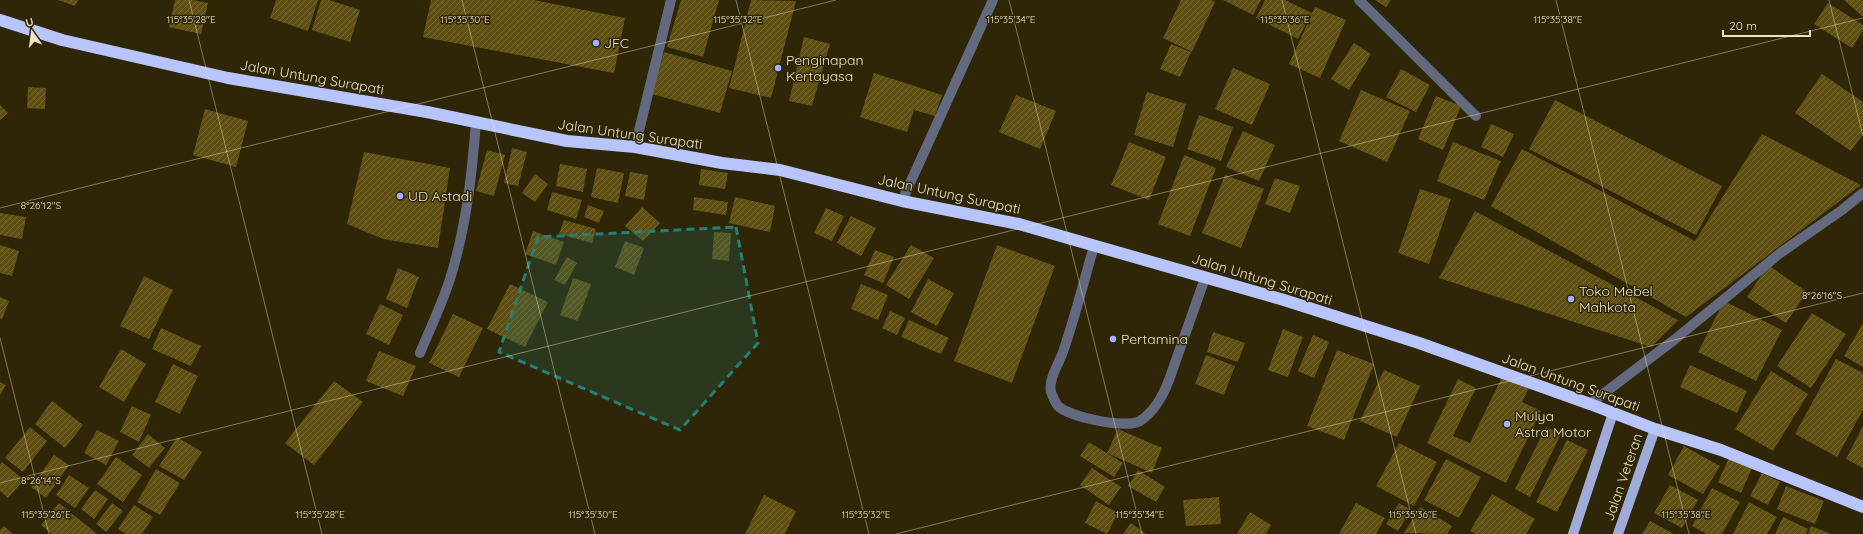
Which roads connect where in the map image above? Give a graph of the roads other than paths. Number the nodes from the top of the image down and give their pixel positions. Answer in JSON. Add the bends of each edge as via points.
{"nodes":[{"id":1,"x":672,"y":0,"type":"edge"},
{"id":2,"x":993,"y":0,"type":"edge"},
{"id":3,"x":1359,"y":0,"type":"edge"},
{"id":4,"x":0,"y":20,"type":"edge"},
{"id":5,"x":1476,"y":116,"type":"dead end"},
{"id":6,"x":476,"y":122,"type":"junction"},
{"id":7,"x":635,"y":148,"type":"junction"},
{"id":8,"x":1863,"y":193,"type":"edge"},
{"id":9,"x":902,"y":201,"type":"junction"},
{"id":10,"x":1094,"y":246,"type":"junction"},
{"id":11,"x":1205,"y":278,"type":"junction"},
{"id":12,"x":420,"y":353,"type":"dead end"},
{"id":13,"x":1590,"y":404,"type":"junction"},
{"id":14,"x":1613,"y":413,"type":"junction"},
{"id":15,"x":1655,"y":429,"type":"junction"},
{"id":16,"x":1863,"y":507,"type":"edge"},
{"id":17,"x":1573,"y":534,"type":"edge"},
{"id":18,"x":1618,"y":534,"type":"edge"}],
"edges":[{"from":1,"to":7,"type":"street"},
{"from":2,"to":9,"type":"street"},
{"from":3,"to":5,"type":"street"},
{"from":4,"to":6,"type":"highway","name":"Jalan Untung Surapati","via":[[62,40],[228,78]]},
{"from":6,"to":7,"type":"highway","name":"Jalan Untung Surapati","via":[[567,141]]},
{"from":6,"to":12,"type":"street","via":[[462,239],[450,281]]},
{"from":7,"to":9,"type":"highway","name":"Jalan Untung Surapati","via":[[780,170]]},
{"from":8,"to":13,"type":"street","via":[[1779,254],[1674,340]]},
{"from":9,"to":10,"type":"highway","name":"Jalan Untung Surapati","via":[[1019,224]]},
{"from":10,"to":11,"type":"highway","name":"Jalan Untung Surapati"},
{"from":10,"to":11,"type":"street","via":[[1063,353],[1054,372],[1051,392],[1058,406],[1082,417],[1111,424],[1138,422],[1154,410],[1164,393]]},
{"from":11,"to":13,"type":"highway","name":"Jalan Untung Surapati","via":[[1419,343]]},
{"from":13,"to":14,"type":"highway","name":"Jalan Untung Surapati"},
{"from":14,"to":15,"type":"highway","name":"Jalan Untung Surapati"},
{"from":14,"to":17,"type":"main road","name":"Jalan Veteran"},
{"from":15,"to":16,"type":"highway","name":"Jalan Untung Surapati","via":[[1721,450]]},
{"from":15,"to":18,"type":"main road","name":"Jalan Veteran"}]}
